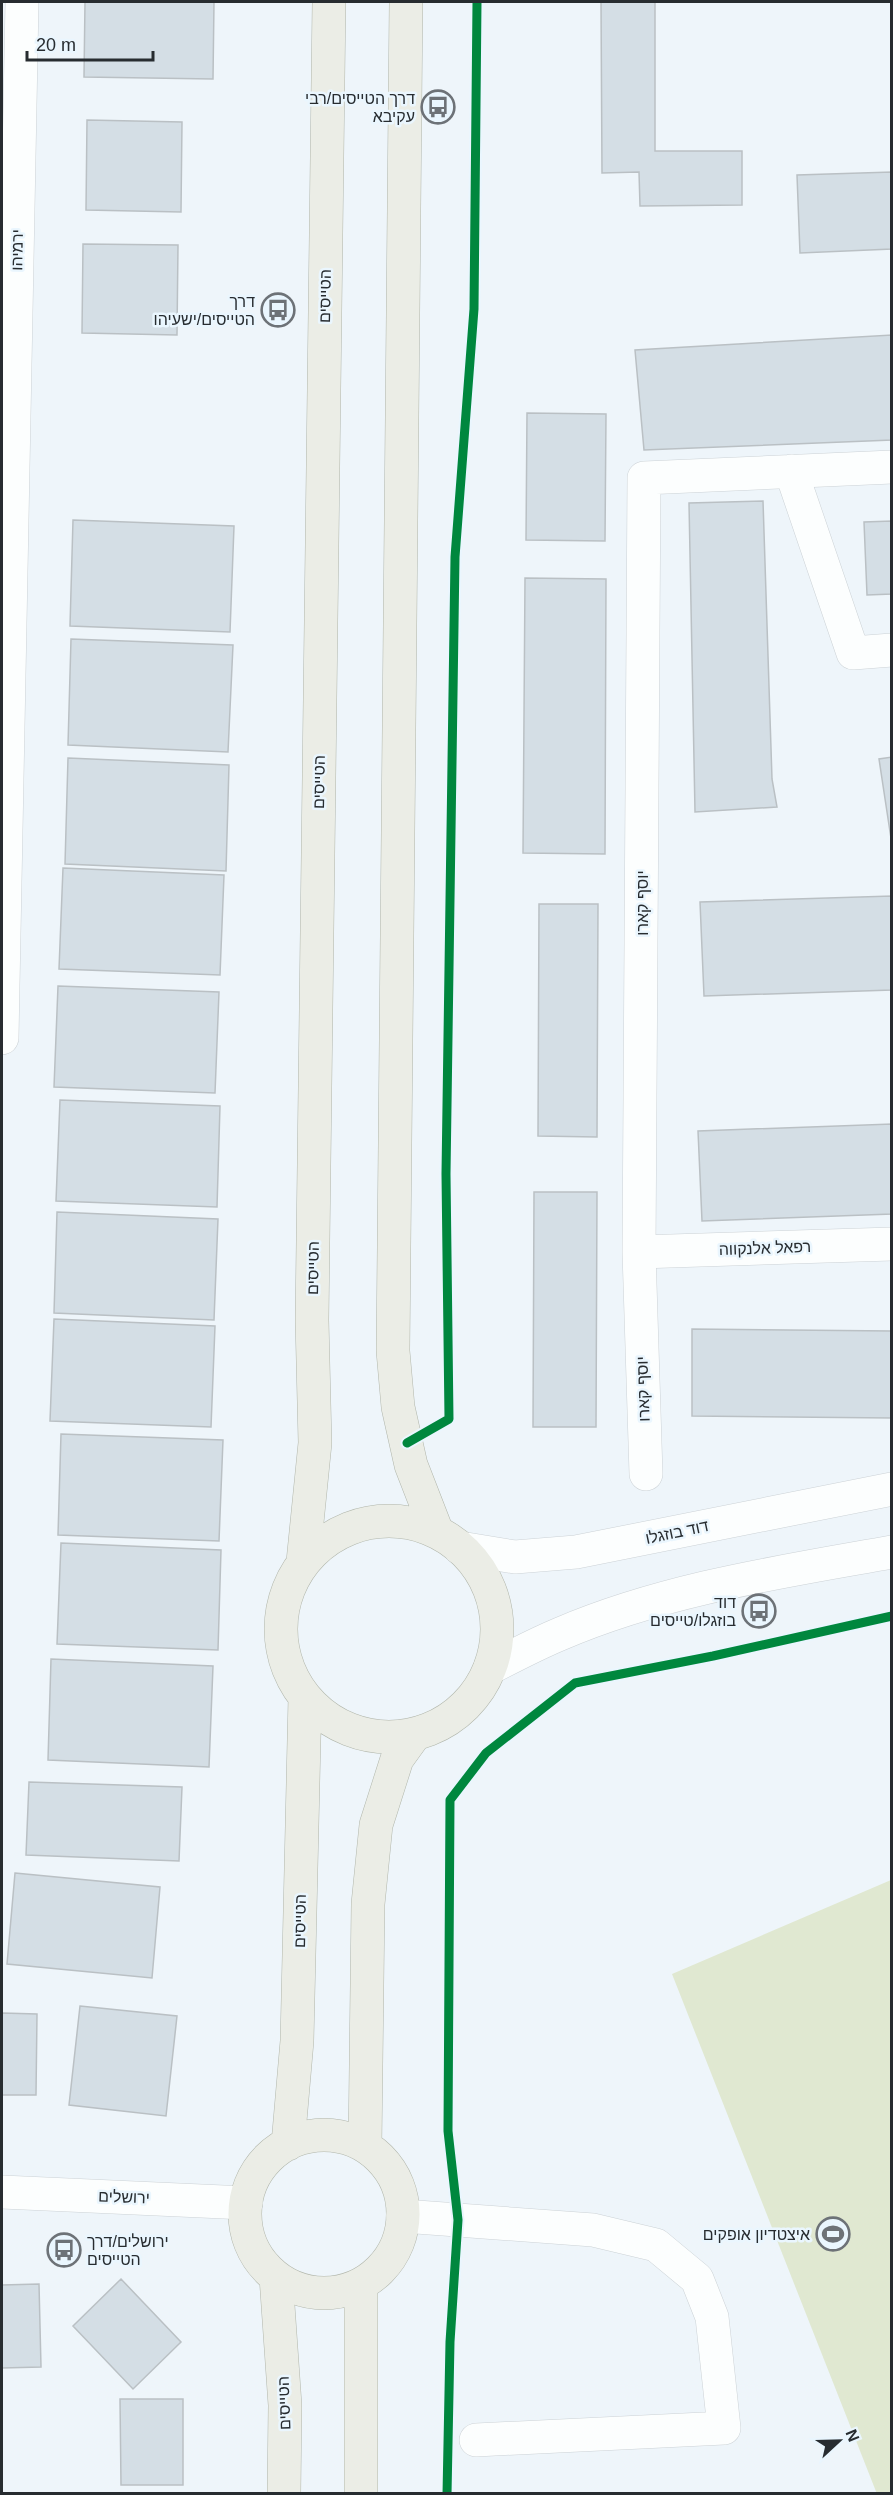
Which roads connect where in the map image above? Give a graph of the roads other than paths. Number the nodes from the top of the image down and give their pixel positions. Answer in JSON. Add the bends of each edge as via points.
{"nodes":[{"id":1,"x":22,"y":2,"type":"edge"},
{"id":2,"x":329,"y":2,"type":"edge"},
{"id":3,"x":406,"y":2,"type":"edge"},
{"id":4,"x":8,"y":363,"type":"edge"},
{"id":5,"x":891,"y":467,"type":"edge"},
{"id":6,"x":791,"y":471,"type":"junction"},
{"id":7,"x":891,"y":650,"type":"edge"},
{"id":8,"x":2,"y":1038,"type":"edge"},
{"id":9,"x":891,"y":1244,"type":"edge"},
{"id":10,"x":639,"y":1252,"type":"junction"},
{"id":11,"x":646,"y":1474,"type":"dead end"},
{"id":12,"x":891,"y":1489,"type":"edge"},
{"id":13,"x":448,"y":1540,"type":"junction"},
{"id":14,"x":891,"y":1552,"type":"edge"},
{"id":15,"x":303,"y":1562,"type":"junction"},
{"id":16,"x":490,"y":1668,"type":"junction"},
{"id":17,"x":305,"y":1697,"type":"junction"},
{"id":18,"x":415,"y":1734,"type":"junction"},
{"id":19,"x":288,"y":2144,"type":"junction"},
{"id":20,"x":365,"y":2146,"type":"junction"},
{"id":21,"x":2,"y":2192,"type":"edge"},
{"id":22,"x":246,"y":2203,"type":"junction"},
{"id":23,"x":403,"y":2216,"type":"junction"},
{"id":24,"x":276,"y":2277,"type":"junction"},
{"id":25,"x":361,"y":2284,"type":"junction"},
{"id":26,"x":476,"y":2440,"type":"dead end"},
{"id":27,"x":284,"y":2493,"type":"edge"},
{"id":28,"x":361,"y":2493,"type":"edge"}],
"edges":[{"from":1,"to":4,"type":"street","name":"ירמיהו"},
{"from":2,"to":15,"type":"main road","name":"הטייסים","via":[[312,1320],[315,1443]]},
{"from":3,"to":13,"type":"main road","via":[[393,1351],[398,1407],[411,1465]]},
{"from":4,"to":8,"type":"street","name":"ירמיהו"},
{"from":5,"to":6,"type":"street","name":"יוסף קארו"},
{"from":6,"to":7,"type":"street","via":[[853,653]]},
{"from":6,"to":10,"type":"street","name":"יוסף קארו","via":[[644,478]]},
{"from":9,"to":10,"type":"street","name":"רפאל אלנקווה"},
{"from":10,"to":11,"type":"street","name":"יוסף קארו"},
{"from":12,"to":13,"type":"street","name":"דוד בוזגלו","via":[[576,1552],[515,1557]]},
{"from":13,"to":15,"type":"main road","via":[[409,1523],[369,1523],[324,1542]]},
{"from":13,"to":16,"type":"main road","via":[[478,1568],[490,1591],[496,1616],[496,1642]]},
{"from":14,"to":16,"type":"street","via":[[740,1579],[622,1611],[560,1633]]},
{"from":15,"to":17,"type":"main road","via":[[286,1594],[280,1630],[287,1666]]},
{"from":16,"to":18,"type":"main road","via":[[478,1691],[461,1710],[440,1725]]},
{"from":17,"to":18,"type":"main road","via":[[322,1715],[366,1736],[391,1738]]},
{"from":17,"to":19,"type":"main road","name":"הטייסים","via":[[297,2041]]},
{"from":18,"to":20,"type":"main road","via":[[397,1759],[376,1825],[368,1904]]},
{"from":19,"to":20,"type":"main road","via":[[326,2135]]},
{"from":19,"to":22,"type":"main road","via":[[259,2170]]},
{"from":20,"to":23,"type":"main road","via":[[391,2172],[402,2200]]},
{"from":21,"to":22,"type":"street","name":"ירושלים"},
{"from":22,"to":24,"type":"main road","via":[[251,2244]]},
{"from":23,"to":25,"type":"main road","via":[[390,2259]]},
{"from":23,"to":26,"type":"street","via":[[594,2230],[656,2245],[697,2279],[712,2316],[724,2428]]},
{"from":24,"to":25,"type":"main road","via":[[307,2292],[323,2294]]},
{"from":24,"to":27,"type":"main road","name":"הטייסים","via":[[285,2405]]},
{"from":25,"to":28,"type":"main road"}]}
